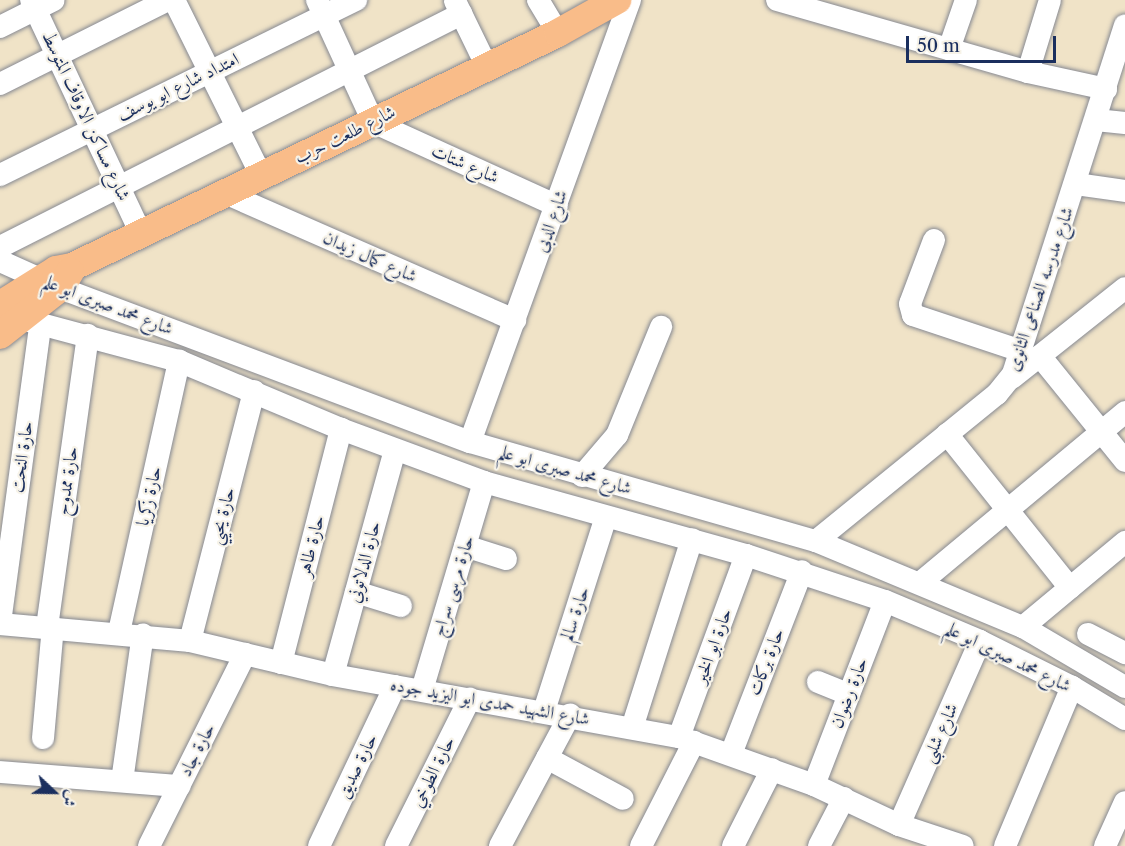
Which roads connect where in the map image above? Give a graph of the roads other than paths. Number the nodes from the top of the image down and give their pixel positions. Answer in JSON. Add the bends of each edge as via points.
{"nodes":[{"id":1,"x":168,"y":0,"type":"edge"},
{"id":2,"x":174,"y":0,"type":"edge"},
{"id":3,"x":356,"y":0,"type":"edge"},
{"id":4,"x":538,"y":0,"type":"edge"},
{"id":5,"x":617,"y":0,"type":"edge"},
{"id":6,"x":630,"y":0,"type":"edge"},
{"id":7,"x":777,"y":0,"type":"edge"},
{"id":8,"x":966,"y":0,"type":"edge"},
{"id":9,"x":1050,"y":0,"type":"edge"},
{"id":10,"x":40,"y":3,"type":"edge"},
{"id":11,"x":458,"y":7,"type":"edge"},
{"id":12,"x":320,"y":8,"type":"edge"},
{"id":13,"x":839,"y":8,"type":"edge"},
{"id":14,"x":0,"y":27,"type":"edge"},
{"id":15,"x":558,"y":33,"type":"junction"},
{"id":16,"x":1124,"y":34,"type":"edge"},
{"id":17,"x":949,"y":49,"type":"junction"},
{"id":18,"x":57,"y":56,"type":"junction"},
{"id":19,"x":487,"y":67,"type":"junction"},
{"id":20,"x":349,"y":70,"type":"junction"},
{"id":21,"x":210,"y":72,"type":"junction"},
{"id":22,"x":1028,"y":72,"type":"junction"},
{"id":23,"x":0,"y":84,"type":"edge"},
{"id":24,"x":1106,"y":89,"type":"junction"},
{"id":25,"x":1096,"y":120,"type":"junction"},
{"id":26,"x":373,"y":122,"type":"junction"},
{"id":27,"x":1125,"y":123,"type":"edge"},
{"id":28,"x":237,"y":127,"type":"junction"},
{"id":29,"x":92,"y":130,"type":"junction"},
{"id":30,"x":0,"y":175,"type":"edge"},
{"id":31,"x":261,"y":175,"type":"junction"},
{"id":32,"x":1076,"y":184,"type":"junction"},
{"id":33,"x":118,"y":186,"type":"junction"},
{"id":34,"x":1125,"y":191,"type":"edge"},
{"id":35,"x":225,"y":193,"type":"junction"},
{"id":36,"x":557,"y":206,"type":"junction"},
{"id":37,"x":140,"y":232,"type":"junction"},
{"id":38,"x":934,"y":240,"type":"dead end"},
{"id":39,"x":0,"y":247,"type":"edge"},
{"id":40,"x":0,"y":261,"type":"edge"},
{"id":41,"x":58,"y":278,"type":"junction"},
{"id":42,"x":1125,"y":288,"type":"edge"},
{"id":43,"x":12,"y":319,"type":"edge"},
{"id":44,"x":515,"y":320,"type":"junction"},
{"id":45,"x":661,"y":327,"type":"dead end"},
{"id":46,"x":88,"y":335,"type":"junction"},
{"id":47,"x":1030,"y":353,"type":"junction"},
{"id":48,"x":179,"y":361,"type":"junction"},
{"id":49,"x":254,"y":391,"type":"junction"},
{"id":50,"x":1125,"y":412,"type":"edge"},
{"id":51,"x":341,"y":429,"type":"junction"},
{"id":52,"x":1101,"y":432,"type":"junction"},
{"id":53,"x":947,"y":434,"type":"junction"},
{"id":54,"x":470,"y":442,"type":"junction"},
{"id":55,"x":395,"y":450,"type":"junction"},
{"id":56,"x":1125,"y":461,"type":"edge"},
{"id":57,"x":582,"y":476,"type":"junction"},
{"id":58,"x":484,"y":482,"type":"junction"},
{"id":59,"x":1008,"y":510,"type":"junction"},
{"id":60,"x":606,"y":517,"type":"junction"},
{"id":61,"x":692,"y":539,"type":"junction"},
{"id":62,"x":816,"y":541,"type":"junction"},
{"id":63,"x":1125,"y":542,"type":"edge"},
{"id":64,"x":465,"y":546,"type":"junction"},
{"id":65,"x":746,"y":555,"type":"junction"},
{"id":66,"x":506,"y":558,"type":"dead end"},
{"id":67,"x":802,"y":571,"type":"junction"},
{"id":68,"x":920,"y":583,"type":"junction"},
{"id":69,"x":1070,"y":588,"type":"junction"},
{"id":70,"x":356,"y":592,"type":"junction"},
{"id":71,"x":885,"y":601,"type":"junction"},
{"id":72,"x":401,"y":606,"type":"dead end"},
{"id":73,"x":0,"y":623,"type":"edge"},
{"id":74,"x":50,"y":627,"type":"junction"},
{"id":75,"x":1023,"y":627,"type":"junction"},
{"id":76,"x":119,"y":632,"type":"junction"},
{"id":77,"x":1088,"y":633,"type":"dead end"},
{"id":78,"x":143,"y":634,"type":"junction"},
{"id":79,"x":980,"y":640,"type":"junction"},
{"id":80,"x":190,"y":642,"type":"junction"},
{"id":81,"x":1125,"y":653,"type":"edge"},
{"id":82,"x":245,"y":654,"type":"junction"},
{"id":83,"x":281,"y":663,"type":"junction"},
{"id":84,"x":333,"y":675,"type":"junction"},
{"id":85,"x":818,"y":682,"type":"dead end"},
{"id":86,"x":395,"y":686,"type":"junction"},
{"id":87,"x":1072,"y":687,"type":"junction"},
{"id":88,"x":1125,"y":687,"type":"edge"},
{"id":89,"x":422,"y":690,"type":"junction"},
{"id":90,"x":848,"y":694,"type":"junction"},
{"id":91,"x":470,"y":698,"type":"junction"},
{"id":92,"x":544,"y":711,"type":"junction"},
{"id":93,"x":570,"y":716,"type":"junction"},
{"id":94,"x":1125,"y":719,"type":"edge"},
{"id":95,"x":632,"y":728,"type":"junction"},
{"id":96,"x":43,"y":738,"type":"dead end"},
{"id":97,"x":687,"y":739,"type":"junction"},
{"id":98,"x":731,"y":754,"type":"junction"},
{"id":99,"x":547,"y":758,"type":"junction"},
{"id":100,"x":772,"y":770,"type":"junction"},
{"id":101,"x":0,"y":772,"type":"edge"},
{"id":102,"x":122,"y":781,"type":"junction"},
{"id":103,"x":813,"y":785,"type":"junction"},
{"id":104,"x":179,"y":786,"type":"junction"},
{"id":105,"x":844,"y":798,"type":"junction"},
{"id":106,"x":622,"y":799,"type":"dead end"},
{"id":107,"x":1125,"y":802,"type":"edge"},
{"id":108,"x":903,"y":833,"type":"edge"},
{"id":109,"x":509,"y":843,"type":"edge"},
{"id":110,"x":149,"y":846,"type":"edge"},
{"id":111,"x":319,"y":846,"type":"edge"},
{"id":112,"x":396,"y":846,"type":"edge"},
{"id":113,"x":641,"y":846,"type":"edge"},
{"id":114,"x":733,"y":846,"type":"edge"},
{"id":115,"x":819,"y":846,"type":"edge"},
{"id":116,"x":963,"y":846,"type":"edge"},
{"id":117,"x":1005,"y":846,"type":"edge"},
{"id":118,"x":1105,"y":846,"type":"edge"}],
"edges":[{"from":1,"to":18,"type":"street"},
{"from":2,"to":21,"type":"street"},
{"from":3,"to":12,"type":"street","name":"امتداد شارع ابو يوسف"},
{"from":4,"to":15,"type":"street"},
{"from":5,"to":15,"type":"main road","name":"شارع طلعت حرب"},
{"from":6,"to":36,"type":"street","name":"شارع الدبى"},
{"from":7,"to":13,"type":"street"},
{"from":8,"to":17,"type":"street"},
{"from":9,"to":22,"type":"street"},
{"from":10,"to":14,"type":"street"},
{"from":10,"to":18,"type":"street","name":"شارع مساكن الاوقاف المتوسط"},
{"from":11,"to":19,"type":"street"},
{"from":11,"to":20,"type":"street"},
{"from":12,"to":20,"type":"street"},
{"from":12,"to":21,"type":"street","name":"امتداد شارع ابو يوسف"},
{"from":13,"to":17,"type":"street"},
{"from":15,"to":19,"type":"main road","name":"شارع طلعت حرب"},
{"from":16,"to":24,"type":"street","name":"شارع مدرسه الصناعى الثانوى"},
{"from":17,"to":22,"type":"street"},
{"from":18,"to":23,"type":"street"},
{"from":18,"to":29,"type":"street","name":"شارع مساكن الاوقاف المتوسط"},
{"from":19,"to":26,"type":"main road","name":"شارع طلعت حرب"},
{"from":20,"to":26,"type":"street"},
{"from":20,"to":28,"type":"street"},
{"from":21,"to":28,"type":"street"},
{"from":21,"to":29,"type":"street","name":"امتداد شارع ابو يوسف"},
{"from":22,"to":24,"type":"street"},
{"from":24,"to":25,"type":"street","name":"شارع مدرسه الصناعى الثانوى"},
{"from":25,"to":27,"type":"street"},
{"from":25,"to":32,"type":"street","name":"شارع مدرسه الصناعى الثانوى"},
{"from":26,"to":31,"type":"main road","name":"شارع طلعت حرب"},
{"from":26,"to":36,"type":"street","name":"شارع شتات"},
{"from":28,"to":31,"type":"street"},
{"from":28,"to":33,"type":"street"},
{"from":29,"to":30,"type":"street","name":"امتداد شارع ابو يوسف"},
{"from":29,"to":33,"type":"street","name":"شارع مساكن الاوقاف المتوسط"},
{"from":31,"to":35,"type":"main road","name":"شارع طلعت حرب"},
{"from":32,"to":34,"type":"street"},
{"from":32,"to":47,"type":"street","name":"شارع مدرسه الصناعى الثانوى"},
{"from":33,"to":37,"type":"street","name":"شارع مساكن الاوقاف المتوسط"},
{"from":33,"to":39,"type":"street"},
{"from":35,"to":37,"type":"main road","name":"شارع طلعت حرب"},
{"from":35,"to":44,"type":"street","name":"شارع كمال زيدان"},
{"from":36,"to":44,"type":"street","name":"شارع الدبى"},
{"from":37,"to":41,"type":"main road","name":"شارع طلعت حرب"},
{"from":38,"to":47,"type":"street","via":[[910,304],[913,315]]},
{"from":40,"to":41,"type":"street","name":"شارع محمد صبرى ابو علم"},
{"from":41,"to":43,"type":"main road","name":"شارع طلعت حرب"},
{"from":41,"to":54,"type":"street","name":"شارع محمد صبرى ابو علم"},
{"from":42,"to":47,"type":"street"},
{"from":43,"to":46,"type":"street","name":"شارع محمد صبرى ابو علم"},
{"from":43,"to":73,"type":"street","name":"حارة النحت"},
{"from":44,"to":54,"type":"street","name":"شارع الدبى"},
{"from":45,"to":57,"type":"street","via":[[617,435]]},
{"from":46,"to":48,"type":"street","name":"شارع محمد صبرى ابو علم"},
{"from":46,"to":74,"type":"street","name":"حارة ممدوح"},
{"from":47,"to":52,"type":"street"},
{"from":47,"to":53,"type":"street","name":"شارع مدرسه الصناعى الثانوى","via":[[1008,381]]},
{"from":48,"to":49,"type":"street","name":"شارع محمد صبرى ابو علم"},
{"from":48,"to":76,"type":"street","name":"حارة زكريا"},
{"from":49,"to":51,"type":"street","name":"شارع محمد صبرى ابو علم"},
{"from":49,"to":80,"type":"street","name":"حارة يحيي"},
{"from":50,"to":52,"type":"street"},
{"from":51,"to":55,"type":"street","name":"شارع محمد صبرى ابو علم"},
{"from":51,"to":83,"type":"street","name":"حارة طاهر"},
{"from":52,"to":56,"type":"street"},
{"from":52,"to":59,"type":"street"},
{"from":53,"to":59,"type":"street"},
{"from":53,"to":62,"type":"street","name":"شارع مدرسه الصناعى الثانوى"},
{"from":54,"to":57,"type":"street","name":"شارع محمد صبرى ابو علم"},
{"from":55,"to":58,"type":"street","name":"شارع محمد صبرى ابو علم"},
{"from":55,"to":70,"type":"street","name":"حارة الدلاتوني"},
{"from":57,"to":62,"type":"street","name":"شارع محمد صبرى ابو علم"},
{"from":58,"to":60,"type":"street","name":"شارع محمد صبرى ابو علم"},
{"from":58,"to":64,"type":"street","name":"حارة مرسى سراج"},
{"from":59,"to":68,"type":"street"},
{"from":59,"to":69,"type":"street"},
{"from":60,"to":61,"type":"street","name":"شارع محمد صبرى ابو علم"},
{"from":60,"to":92,"type":"street","name":"حارة سالم"},
{"from":61,"to":65,"type":"street","name":"شارع محمد صبرى ابو علم"},
{"from":61,"to":95,"type":"street"},
{"from":62,"to":68,"type":"street","name":"شارع محمد صبرى ابو علم"},
{"from":63,"to":69,"type":"street"},
{"from":64,"to":66,"type":"street"},
{"from":64,"to":89,"type":"street","name":"حارة مرسى سراج"},
{"from":65,"to":67,"type":"street","name":"شارع محمد صبرى ابو علم"},
{"from":65,"to":97,"type":"street","name":"حارة ابو الخير"},
{"from":67,"to":71,"type":"street","name":"شارع محمد صبرى ابو علم"},
{"from":67,"to":98,"type":"street","name":"حارة بركات"},
{"from":68,"to":75,"type":"street","name":"شارع محمد صبرى ابو علم"},
{"from":69,"to":75,"type":"street"},
{"from":70,"to":72,"type":"street"},
{"from":70,"to":84,"type":"street","name":"حارة الدلاتوني"},
{"from":71,"to":79,"type":"street","name":"شارع محمد صبرى ابو علم"},
{"from":71,"to":90,"type":"street","name":"حارة رضوان"},
{"from":73,"to":74,"type":"street","name":"شارع الشهيد حمدى ابو اليزيد جوده"},
{"from":74,"to":76,"type":"street","name":"شارع الشهيد حمدى ابو اليزيد جوده"},
{"from":74,"to":96,"type":"street","name":"حارة ممدوح"},
{"from":75,"to":88,"type":"street","name":"شارع محمد صبرى ابو علم"},
{"from":76,"to":78,"type":"street","name":"شارع الشهيد حمدى ابو اليزيد جوده"},
{"from":77,"to":81,"type":"street"},
{"from":78,"to":80,"type":"street","name":"شارع الشهيد حمدى ابو اليزيد جوده"},
{"from":78,"to":102,"type":"street"},
{"from":79,"to":87,"type":"street","name":"شارع محمد صبرى ابو علم"},
{"from":79,"to":108,"type":"street","name":"شارع شلبى"},
{"from":80,"to":82,"type":"street","name":"شارع الشهيد حمدى ابو اليزيد جوده"},
{"from":82,"to":83,"type":"street","name":"شارع الشهيد حمدى ابو اليزيد جوده"},
{"from":82,"to":104,"type":"street","name":"حارة جاد"},
{"from":83,"to":84,"type":"street","name":"شارع الشهيد حمدى ابو اليزيد جوده"},
{"from":84,"to":86,"type":"street","name":"شارع الشهيد حمدى ابو اليزيد جوده"},
{"from":85,"to":90,"type":"street"},
{"from":86,"to":89,"type":"street","name":"شارع الشهيد حمدى ابو اليزيد جوده"},
{"from":86,"to":111,"type":"street","name":"حارة صديق"},
{"from":87,"to":94,"type":"street","name":"شارع محمد صبرى ابو علم"},
{"from":87,"to":117,"type":"street"},
{"from":89,"to":91,"type":"street","name":"شارع الشهيد حمدى ابو اليزيد جوده"},
{"from":90,"to":103,"type":"street","name":"حارة رضوان"},
{"from":91,"to":92,"type":"street","name":"شارع الشهيد حمدى ابو اليزيد جوده"},
{"from":91,"to":112,"type":"street","name":"حارة الطوخي"},
{"from":92,"to":93,"type":"street","name":"شارع الشهيد حمدى ابو اليزيد جوده"},
{"from":93,"to":95,"type":"street","name":"شارع الشهيد حمدى ابو اليزيد جوده"},
{"from":93,"to":99,"type":"street"},
{"from":95,"to":97,"type":"street","name":"شارع الشهيد حمدى ابو اليزيد جوده"},
{"from":97,"to":98,"type":"street","name":"شارع الشهيد حمدى ابو اليزيد جوده"},
{"from":97,"to":113,"type":"street","name":"حارة ابو الخير"},
{"from":98,"to":100,"type":"street","name":"شارع الشهيد حمدى ابو اليزيد جوده"},
{"from":99,"to":106,"type":"street"},
{"from":99,"to":109,"type":"street"},
{"from":100,"to":103,"type":"street","name":"شارع الشهيد حمدى ابو اليزيد جوده"},
{"from":100,"to":114,"type":"street"},
{"from":101,"to":102,"type":"street"},
{"from":102,"to":104,"type":"street"},
{"from":103,"to":105,"type":"street","name":"شارع الشهيد حمدى ابو اليزيد جوده"},
{"from":104,"to":110,"type":"street","name":"حارة جاد"},
{"from":105,"to":108,"type":"street","name":"شارع الشهيد حمدى ابو اليزيد جوده"},
{"from":105,"to":115,"type":"street"},
{"from":107,"to":118,"type":"street"},
{"from":108,"to":116,"type":"street","name":"شارع الشهيد حمدى ابو اليزيد جوده"}]}
